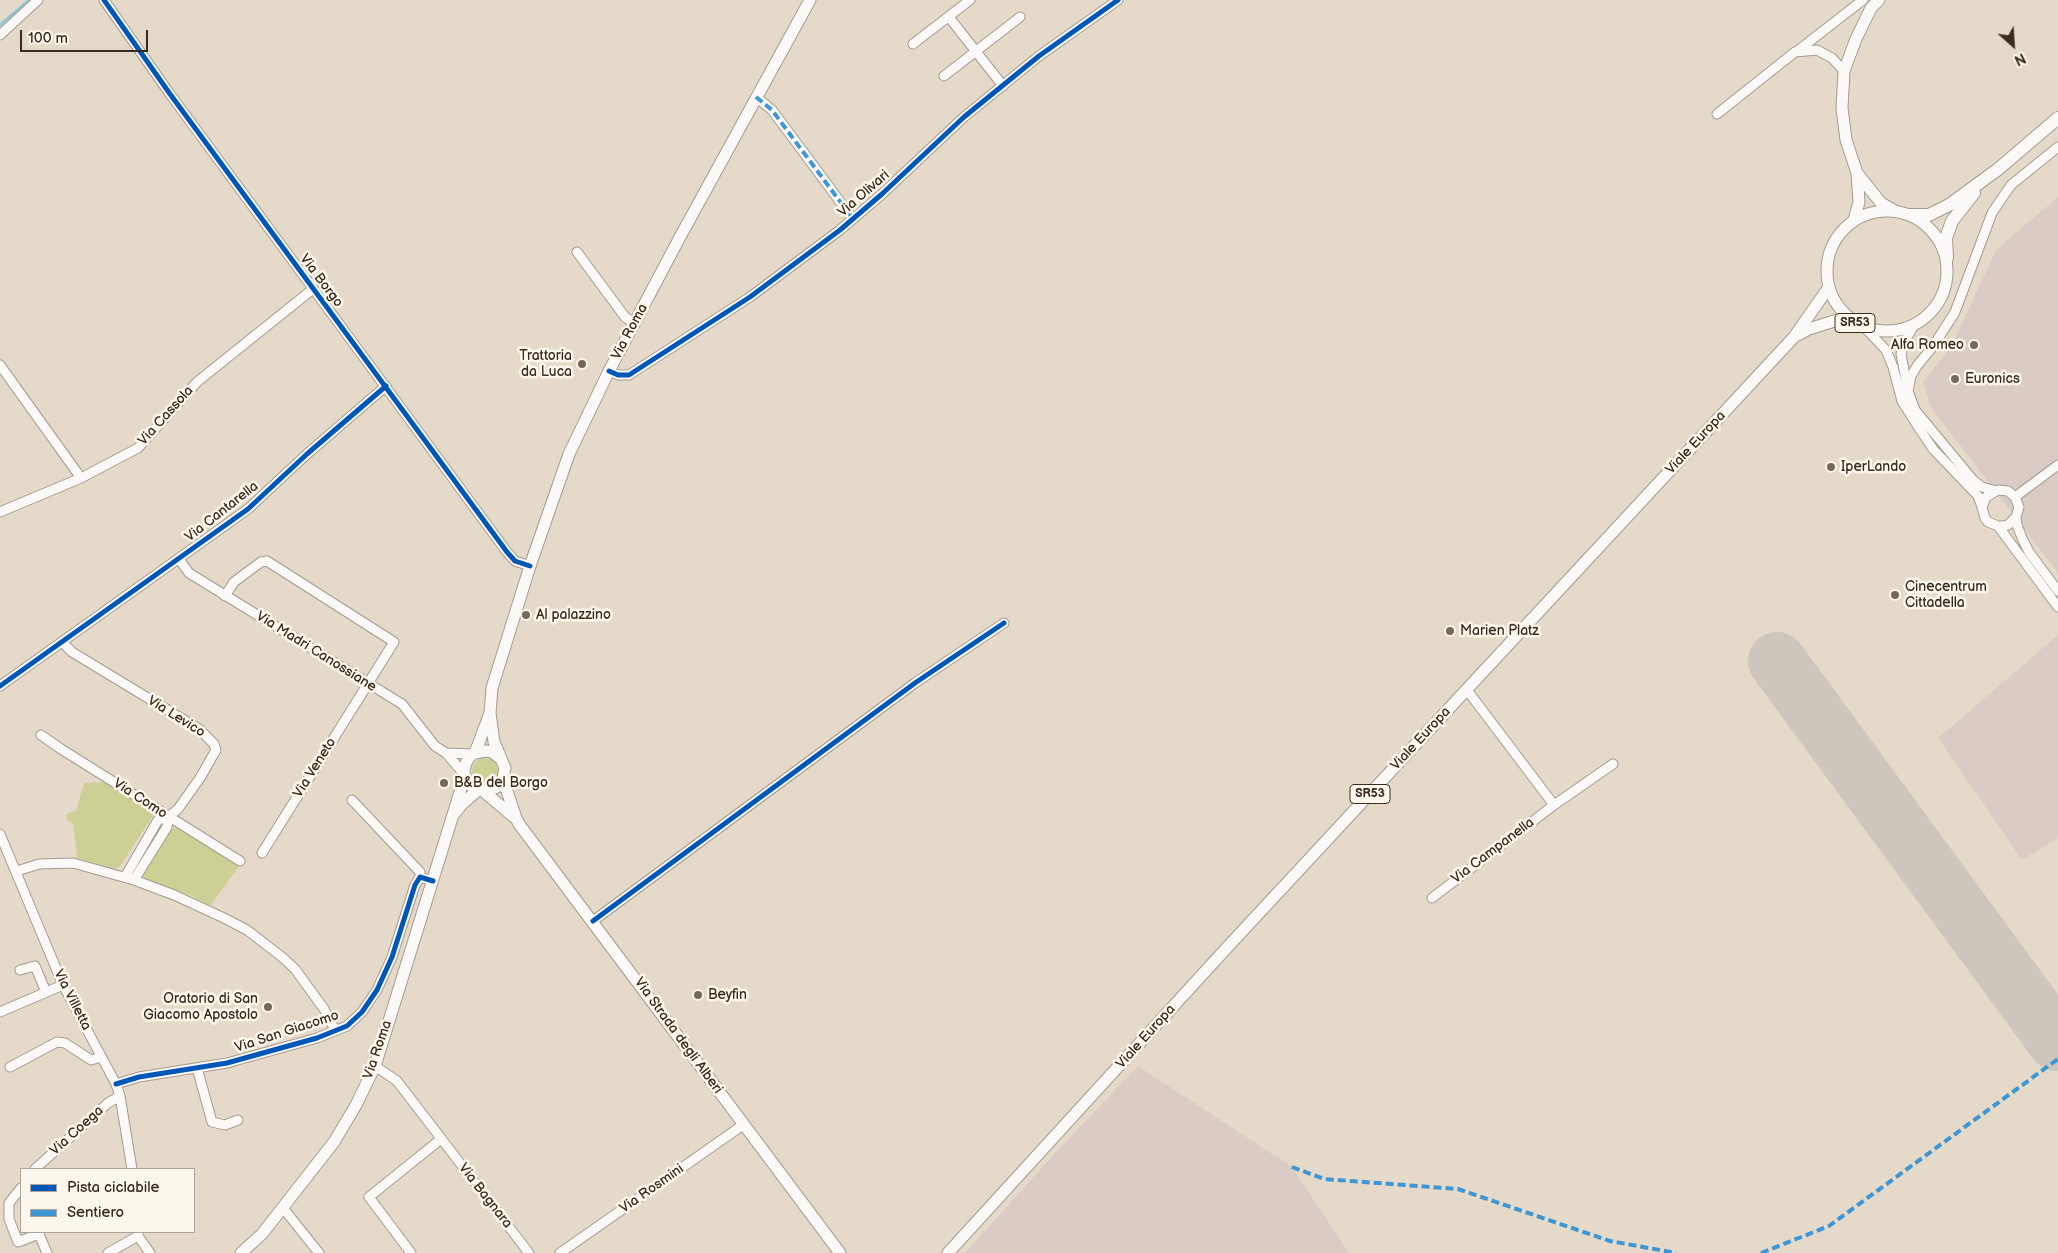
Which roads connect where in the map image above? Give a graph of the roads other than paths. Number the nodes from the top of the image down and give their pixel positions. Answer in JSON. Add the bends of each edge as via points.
{"nodes":[{"id":1,"x":38,"y":0,"type":"edge"},
{"id":2,"x":104,"y":0,"type":"edge"},
{"id":3,"x":810,"y":0,"type":"edge"},
{"id":4,"x":970,"y":0,"type":"edge"},
{"id":5,"x":1118,"y":0,"type":"edge"},
{"id":6,"x":1863,"y":0,"type":"edge"},
{"id":7,"x":1879,"y":0,"type":"edge"},
{"id":8,"x":949,"y":16,"type":"junction"},
{"id":9,"x":1020,"y":17,"type":"dead end"},
{"id":10,"x":0,"y":35,"type":"edge"},
{"id":11,"x":913,"y":44,"type":"dead end"},
{"id":12,"x":976,"y":52,"type":"junction"},
{"id":13,"x":1796,"y":52,"type":"junction"},
{"id":14,"x":1844,"y":71,"type":"junction"},
{"id":15,"x":944,"y":76,"type":"dead end"},
{"id":16,"x":1003,"y":86,"type":"junction"},
{"id":17,"x":756,"y":97,"type":"junction"},
{"id":18,"x":1717,"y":114,"type":"dead end"},
{"id":19,"x":2058,"y":118,"type":"edge"},
{"id":20,"x":2058,"y":146,"type":"edge"},
{"id":21,"x":1997,"y":170,"type":"junction"},
{"id":22,"x":1857,"y":172,"type":"junction"},
{"id":23,"x":1896,"y":211,"type":"junction"},
{"id":24,"x":1910,"y":215,"type":"junction"},
{"id":25,"x":853,"y":219,"type":"junction"},
{"id":26,"x":1854,"y":220,"type":"junction"},
{"id":27,"x":577,"y":252,"type":"dead end"},
{"id":28,"x":1947,"y":258,"type":"junction"},
{"id":29,"x":1829,"y":287,"type":"junction"},
{"id":30,"x":312,"y":289,"type":"junction"},
{"id":31,"x":1847,"y":316,"type":"junction"},
{"id":32,"x":635,"y":324,"type":"junction"},
{"id":33,"x":1914,"y":326,"type":"junction"},
{"id":34,"x":1865,"y":328,"type":"junction"},
{"id":35,"x":1794,"y":338,"type":"junction"},
{"id":36,"x":0,"y":365,"type":"edge"},
{"id":37,"x":609,"y":371,"type":"junction"},
{"id":38,"x":386,"y":386,"type":"junction"},
{"id":39,"x":1908,"y":391,"type":"junction"},
{"id":40,"x":2058,"y":465,"type":"edge"},
{"id":41,"x":81,"y":478,"type":"junction"},
{"id":42,"x":1996,"y":491,"type":"junction"},
{"id":43,"x":2015,"y":497,"type":"junction"},
{"id":44,"x":1982,"y":507,"type":"junction"},
{"id":45,"x":0,"y":512,"type":"edge"},
{"id":46,"x":2016,"y":517,"type":"junction"},
{"id":47,"x":1998,"y":526,"type":"junction"},
{"id":48,"x":179,"y":559,"type":"junction"},
{"id":49,"x":530,"y":566,"type":"junction"},
{"id":50,"x":2058,"y":591,"type":"edge"},
{"id":51,"x":225,"y":596,"type":"junction"},
{"id":52,"x":2058,"y":607,"type":"edge"},
{"id":53,"x":1004,"y":623,"type":"dead end"},
{"id":54,"x":62,"y":642,"type":"junction"},
{"id":55,"x":369,"y":684,"type":"junction"},
{"id":56,"x":0,"y":686,"type":"edge"},
{"id":57,"x":1467,"y":690,"type":"junction"},
{"id":58,"x":490,"y":713,"type":"junction"},
{"id":59,"x":41,"y":734,"type":"dead end"},
{"id":60,"x":446,"y":753,"type":"junction"},
{"id":61,"x":474,"y":754,"type":"junction"},
{"id":62,"x":501,"y":759,"type":"junction"},
{"id":63,"x":1613,"y":764,"type":"dead end"},
{"id":64,"x":464,"y":775,"type":"junction"},
{"id":65,"x":503,"y":779,"type":"junction"},
{"id":66,"x":480,"y":791,"type":"junction"},
{"id":67,"x":352,"y":800,"type":"dead end"},
{"id":68,"x":1554,"y":805,"type":"junction"},
{"id":69,"x":454,"y":814,"type":"junction"},
{"id":70,"x":168,"y":817,"type":"junction"},
{"id":71,"x":516,"y":818,"type":"junction"},
{"id":72,"x":0,"y":834,"type":"edge"},
{"id":73,"x":262,"y":853,"type":"dead end"},
{"id":74,"x":240,"y":861,"type":"dead end"},
{"id":75,"x":17,"y":871,"type":"junction"},
{"id":76,"x":124,"y":877,"type":"junction"},
{"id":77,"x":420,"y":877,"type":"junction"},
{"id":78,"x":134,"y":880,"type":"junction"},
{"id":79,"x":433,"y":881,"type":"junction"},
{"id":80,"x":1432,"y":898,"type":"dead end"},
{"id":81,"x":593,"y":921,"type":"junction"},
{"id":82,"x":388,"y":967,"type":"junction"},
{"id":83,"x":20,"y":970,"type":"dead end"},
{"id":84,"x":403,"y":972,"type":"junction"},
{"id":85,"x":63,"y":985,"type":"junction"},
{"id":86,"x":46,"y":992,"type":"junction"},
{"id":87,"x":0,"y":1012,"type":"edge"},
{"id":88,"x":335,"y":1030,"type":"junction"},
{"id":89,"x":101,"y":1057,"type":"junction"},
{"id":90,"x":375,"y":1066,"type":"junction"},
{"id":91,"x":10,"y":1067,"type":"dead end"},
{"id":92,"x":197,"y":1068,"type":"junction"},
{"id":93,"x":116,"y":1084,"type":"junction"},
{"id":94,"x":120,"y":1096,"type":"junction"},
{"id":95,"x":238,"y":1120,"type":"dead end"},
{"id":96,"x":743,"y":1125,"type":"junction"},
{"id":97,"x":441,"y":1139,"type":"junction"},
{"id":98,"x":37,"y":1168,"type":"edge"},
{"id":99,"x":132,"y":1168,"type":"edge"},
{"id":100,"x":20,"y":1189,"type":"edge"},
{"id":101,"x":283,"y":1208,"type":"junction"},
{"id":102,"x":138,"y":1234,"type":"edge"},
{"id":103,"x":47,"y":1253,"type":"edge"},
{"id":104,"x":108,"y":1253,"type":"edge"},
{"id":105,"x":150,"y":1253,"type":"edge"},
{"id":106,"x":241,"y":1253,"type":"edge"},
{"id":107,"x":320,"y":1253,"type":"edge"},
{"id":108,"x":411,"y":1253,"type":"edge"},
{"id":109,"x":529,"y":1253,"type":"edge"},
{"id":110,"x":560,"y":1253,"type":"edge"},
{"id":111,"x":840,"y":1253,"type":"edge"},
{"id":112,"x":948,"y":1253,"type":"edge"}],
"edges":[{"from":1,"to":10,"type":"street"},
{"from":2,"to":30,"type":"street","name":"Via Borgo"},
{"from":3,"to":17,"type":"main road","name":"Via Roma"},
{"from":4,"to":8,"type":"street"},
{"from":5,"to":16,"type":"street","name":"Via Olivari"},
{"from":6,"to":13,"type":"street"},
{"from":7,"to":14,"type":"main road","via":[[1871,8]]},
{"from":8,"to":11,"type":"street"},
{"from":8,"to":12,"type":"street"},
{"from":9,"to":12,"type":"street"},
{"from":12,"to":15,"type":"street"},
{"from":12,"to":16,"type":"street"},
{"from":13,"to":14,"type":"street","via":[[1817,50],[1832,58]]},
{"from":13,"to":18,"type":"street"},
{"from":14,"to":22,"type":"main road","via":[[1842,108],[1846,140]]},
{"from":16,"to":25,"type":"street","name":"Via Olivari"},
{"from":17,"to":25,"type":"street","via":[[772,110]]},
{"from":17,"to":32,"type":"main road","name":"Via Roma"},
{"from":19,"to":21,"type":"highway","number":"SR53"},
{"from":20,"to":39,"type":"street","via":[[2011,185],[1992,213],[1955,312],[1911,376]]},
{"from":21,"to":24,"type":"highway","number":"SR53","via":[[1939,211],[1929,215]]},
{"from":21,"to":28,"type":"highway","number":"SR53","via":[[1952,221],[1946,238]]},
{"from":22,"to":23,"type":"main road","via":[[1881,203]]},
{"from":22,"to":26,"type":"main road","via":[[1859,202]]},
{"from":23,"to":24,"type":"main road","number":"SR53"},
{"from":23,"to":26,"type":"main road","number":"SR53","via":[[1874,212]]},
{"from":24,"to":28,"type":"main road","number":"SR53","via":[[1934,232]]},
{"from":25,"to":37,"type":"street","name":"Via Olivari","via":[[750,297],[629,375]]},
{"from":26,"to":29,"type":"main road","number":"SR53","via":[[1836,238],[1830,250],[1827,268]]},
{"from":27,"to":32,"type":"street","via":[[625,317]]},
{"from":28,"to":33,"type":"main road","number":"SR53","via":[[1945,290],[1927,317]]},
{"from":29,"to":31,"type":"main road","number":"SR53","via":[[1839,308]]},
{"from":29,"to":35,"type":"main road","name":"Viale Europa","number":"SR53"},
{"from":30,"to":38,"type":"street","name":"Via Borgo"},
{"from":30,"to":41,"type":"street","name":"Via Cassola","via":[[197,382],[138,448]]},
{"from":31,"to":34,"type":"main road","number":"SR53"},
{"from":31,"to":35,"type":"main road","name":"Viale Europa","number":"SR53","via":[[1809,329]]},
{"from":32,"to":37,"type":"main road","name":"Via Roma"},
{"from":33,"to":34,"type":"main road","number":"SR53","via":[[1895,331]]},
{"from":33,"to":39,"type":"street","via":[[1901,354]]},
{"from":34,"to":44,"type":"street","via":[[1886,350],[1902,401],[1919,428],[1933,449],[1978,496]]},
{"from":35,"to":57,"type":"main road","name":"Viale Europa","number":"SR53"},
{"from":36,"to":41,"type":"street"},
{"from":37,"to":49,"type":"main road","name":"Via Roma","via":[[569,454]]},
{"from":38,"to":48,"type":"street","name":"Via Cantarella","via":[[248,509]]},
{"from":38,"to":49,"type":"street","name":"Via Borgo","via":[[507,552],[515,561]]},
{"from":39,"to":42,"type":"street","via":[[1915,410],[1963,471],[1982,487]]},
{"from":40,"to":43,"type":"street"},
{"from":41,"to":45,"type":"street","name":"Via Cassola"},
{"from":42,"to":43,"type":"street","via":[[2008,491]]},
{"from":42,"to":44,"type":"street","via":[[1986,497]]},
{"from":43,"to":46,"type":"street","via":[[2019,507]]},
{"from":44,"to":47,"type":"street","via":[[1988,522]]},
{"from":46,"to":47,"type":"street","via":[[2008,524]]},
{"from":46,"to":50,"type":"street","via":[[2029,552]]},
{"from":47,"to":52,"type":"street"},
{"from":48,"to":51,"type":"street","name":"Via Madri Canossiane","via":[[189,573]]},
{"from":48,"to":54,"type":"street","name":"Via Cantarella"},
{"from":49,"to":58,"type":"main road","name":"Via Roma","via":[[492,688]]},
{"from":51,"to":55,"type":"street","name":"Via Madri Canossiane"},
{"from":51,"to":55,"type":"street","name":"Via Veneto","via":[[234,582],[261,562],[275,565],[394,642]]},
{"from":53,"to":81,"type":"street","via":[[915,683]]},
{"from":54,"to":56,"type":"street","name":"Via Cantarella"},
{"from":54,"to":70,"type":"street","name":"Via Levico","via":[[72,652],[199,729],[214,744],[216,750],[200,778],[178,809]]},
{"from":55,"to":60,"type":"street","name":"Via Madri Canossiane","via":[[402,704],[435,746]]},
{"from":55,"to":73,"type":"street","name":"Via Veneto"},
{"from":57,"to":68,"type":"street"},
{"from":57,"to":112,"type":"main road","name":"Viale Europa","number":"SR53"},
{"from":58,"to":61,"type":"main road","name":"Via Roma"},
{"from":58,"to":62,"type":"main road","name":"Via Roma","via":[[494,742]]},
{"from":59,"to":70,"type":"street","name":"Via Como"},
{"from":60,"to":61,"type":"street"},
{"from":60,"to":64,"type":"street","name":"Via Madri Canossiane"},
{"from":61,"to":62,"type":"main road","via":[[492,752]]},
{"from":61,"to":64,"type":"main road","name":"Via Roma","via":[[466,763]]},
{"from":62,"to":65,"type":"main road","name":"Via Roma","via":[[505,768]]},
{"from":63,"to":68,"type":"street","name":"Via Campanella"},
{"from":64,"to":66,"type":"main road","via":[[470,785]]},
{"from":64,"to":69,"type":"main road","name":"Via Roma"},
{"from":65,"to":66,"type":"main road","name":"Via Roma","via":[[497,787]]},
{"from":65,"to":71,"type":"main road","name":"Via Strada degli Alberi"},
{"from":66,"to":69,"type":"main road","name":"Via Roma"},
{"from":66,"to":71,"type":"main road","name":"Via Strada degli Alberi"},
{"from":67,"to":77,"type":"street","via":[[420,872]]},
{"from":68,"to":80,"type":"street","name":"Via Campanella"},
{"from":69,"to":79,"type":"main road","name":"Via Roma"},
{"from":70,"to":74,"type":"street","name":"Via Como"},
{"from":70,"to":76,"type":"street","name":"Via Levico","via":[[158,820]]},
{"from":70,"to":78,"type":"street","name":"Via Levico","via":[[166,827]]},
{"from":71,"to":81,"type":"main road","name":"Via Strada degli Alberi"},
{"from":72,"to":75,"type":"street","name":"Via Villetta"},
{"from":75,"to":76,"type":"street","via":[[39,864],[73,863]]},
{"from":75,"to":85,"type":"street","name":"Via Villetta"},
{"from":76,"to":78,"type":"street"},
{"from":77,"to":79,"type":"street"},
{"from":77,"to":82,"type":"street","name":"Via San Giacomo"},
{"from":78,"to":88,"type":"street","via":[[224,918],[264,942],[295,969]]},
{"from":79,"to":84,"type":"main road","name":"Via Roma"},
{"from":81,"to":96,"type":"main road","name":"Via Strada degli Alberi"},
{"from":82,"to":84,"type":"street"},
{"from":82,"to":88,"type":"street","name":"Via San Giacomo","via":[[362,1012],[347,1026]]},
{"from":83,"to":86,"type":"street","via":[[35,966]]},
{"from":84,"to":90,"type":"main road","name":"Via Roma"},
{"from":85,"to":86,"type":"street"},
{"from":85,"to":89,"type":"street","name":"Via Villetta"},
{"from":86,"to":87,"type":"street"},
{"from":88,"to":92,"type":"street","name":"Via San Giacomo","via":[[268,1053]]},
{"from":89,"to":91,"type":"street","via":[[91,1060],[65,1043],[57,1042]]},
{"from":89,"to":93,"type":"street","name":"Via Villetta"},
{"from":90,"to":97,"type":"street","name":"Via Bagnara","via":[[398,1081]]},
{"from":90,"to":101,"type":"main road","name":"Via Roma","via":[[334,1142]]},
{"from":92,"to":93,"type":"street","name":"Via San Giacomo"},
{"from":92,"to":95,"type":"street","via":[[212,1122],[225,1125]]},
{"from":93,"to":94,"type":"street","name":"Via Villetta"},
{"from":94,"to":98,"type":"street","name":"Via Coega","via":[[108,1103]]},
{"from":94,"to":99,"type":"street","name":"Via Villetta"},
{"from":96,"to":110,"type":"street","name":"Via Rosmini"},
{"from":96,"to":111,"type":"main road","name":"Via Strada degli Alberi"},
{"from":97,"to":108,"type":"street","via":[[369,1197]]},
{"from":97,"to":109,"type":"street","name":"Via Bagnara"},
{"from":100,"to":103,"type":"street","via":[[10,1203],[9,1219],[18,1242],[39,1234]]},
{"from":101,"to":106,"type":"main road","name":"Via Roma"},
{"from":101,"to":107,"type":"street"},
{"from":102,"to":104,"type":"street"},
{"from":102,"to":105,"type":"street"}]}
